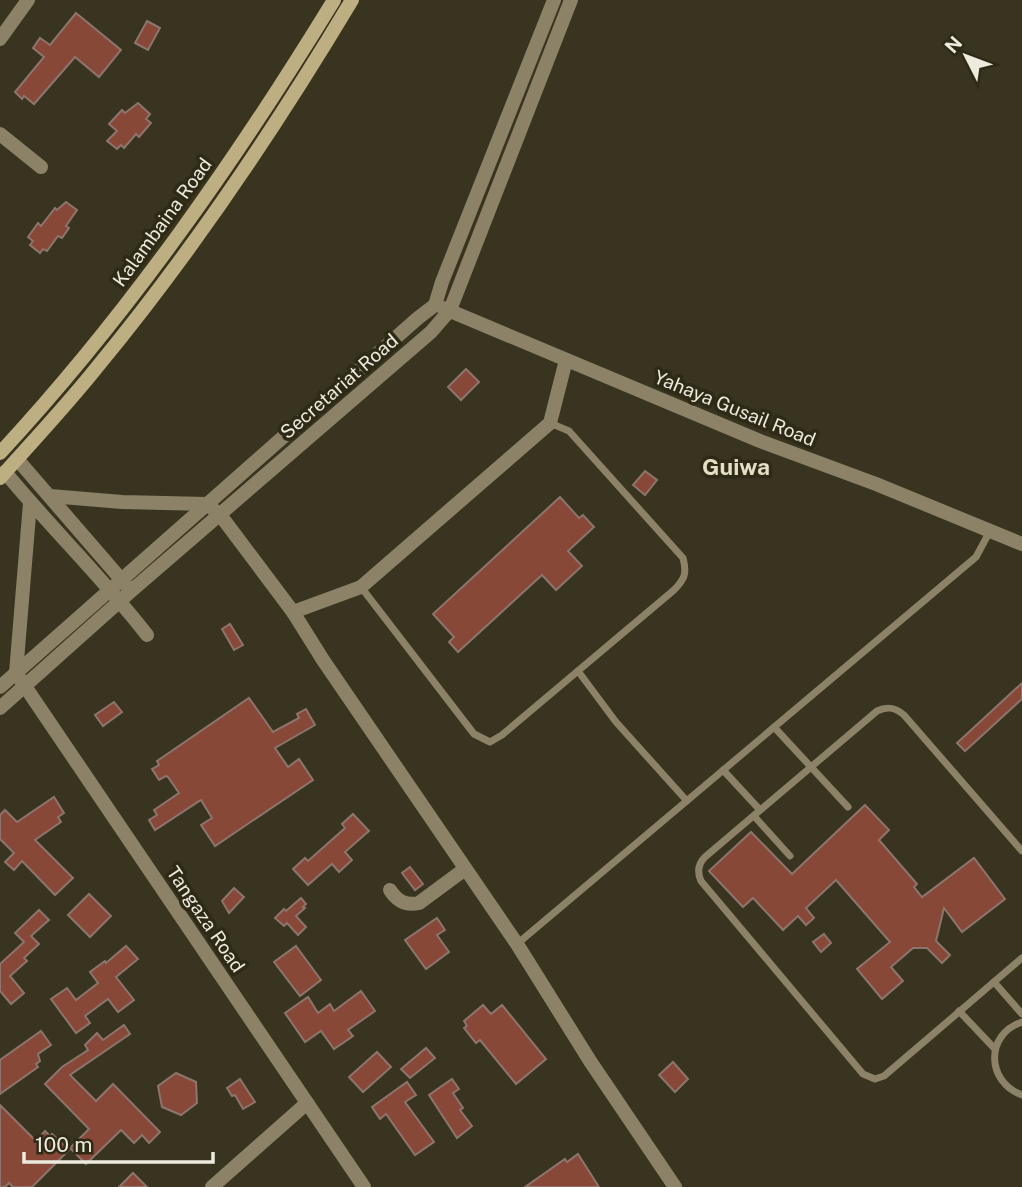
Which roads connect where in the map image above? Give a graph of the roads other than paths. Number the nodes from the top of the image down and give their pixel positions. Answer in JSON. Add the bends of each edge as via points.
{"nodes":[{"id":1,"x":28,"y":0,"type":"edge"},
{"id":2,"x":334,"y":0,"type":"edge"},
{"id":3,"x":352,"y":0,"type":"edge"},
{"id":4,"x":554,"y":0,"type":"edge"},
{"id":5,"x":571,"y":0,"type":"edge"},
{"id":6,"x":0,"y":39,"type":"edge"},
{"id":7,"x":0,"y":134,"type":"edge"},
{"id":8,"x":41,"y":167,"type":"dead end"},
{"id":9,"x":435,"y":305,"type":"junction"},
{"id":10,"x":450,"y":310,"type":"junction"},
{"id":11,"x":566,"y":360,"type":"junction"},
{"id":12,"x":550,"y":423,"type":"junction"},
{"id":13,"x":0,"y":453,"type":"edge"},
{"id":14,"x":17,"y":459,"type":"junction"},
{"id":15,"x":3,"y":475,"type":"edge"},
{"id":16,"x":50,"y":496,"type":"junction"},
{"id":17,"x":30,"y":503,"type":"junction"},
{"id":18,"x":207,"y":504,"type":"junction"},
{"id":19,"x":221,"y":516,"type":"junction"},
{"id":20,"x":990,"y":530,"type":"junction"},
{"id":21,"x":1022,"y":544,"type":"edge"},
{"id":22,"x":121,"y":579,"type":"junction"},
{"id":23,"x":361,"y":587,"type":"junction"},
{"id":24,"x":109,"y":590,"type":"junction"},
{"id":25,"x":126,"y":596,"type":"junction"},
{"id":26,"x":293,"y":612,"type":"junction"},
{"id":27,"x":147,"y":635,"type":"dead end"},
{"id":28,"x":578,"y":671,"type":"junction"},
{"id":29,"x":16,"y":673,"type":"junction"},
{"id":30,"x":0,"y":687,"type":"edge"},
{"id":31,"x":24,"y":687,"type":"junction"},
{"id":32,"x":0,"y":708,"type":"edge"},
{"id":33,"x":774,"y":727,"type":"junction"},
{"id":34,"x":810,"y":768,"type":"junction"},
{"id":35,"x":723,"y":770,"type":"junction"},
{"id":36,"x":687,"y":801,"type":"junction"},
{"id":37,"x":848,"y":807,"type":"dead end"},
{"id":38,"x":757,"y":813,"type":"junction"},
{"id":39,"x":1022,"y":851,"type":"edge"},
{"id":40,"x":790,"y":856,"type":"dead end"},
{"id":41,"x":465,"y":869,"type":"junction"},
{"id":42,"x":390,"y":890,"type":"dead end"},
{"id":43,"x":517,"y":944,"type":"junction"},
{"id":44,"x":1022,"y":958,"type":"edge"},
{"id":45,"x":994,"y":982,"type":"junction"},
{"id":46,"x":959,"y":1012,"type":"junction"},
{"id":47,"x":1022,"y":1014,"type":"edge"},
{"id":48,"x":1022,"y":1021,"type":"edge"},
{"id":49,"x":995,"y":1049,"type":"junction"},
{"id":50,"x":1022,"y":1095,"type":"edge"},
{"id":51,"x":307,"y":1103,"type":"junction"},
{"id":52,"x":212,"y":1187,"type":"edge"},
{"id":53,"x":364,"y":1187,"type":"edge"},
{"id":54,"x":675,"y":1187,"type":"edge"}],
"edges":[{"from":1,"to":6,"type":"street"},
{"from":2,"to":13,"type":"main road","name":"Kalambaina Road","via":[[266,110],[200,204],[105,332]]},
{"from":3,"to":14,"type":"main road","via":[[288,106],[159,288]]},
{"from":4,"to":9,"type":"street"},
{"from":5,"to":10,"type":"street","name":"Secretariat Road"},
{"from":7,"to":8,"type":"street"},
{"from":9,"to":10,"type":"street","name":"Yahaya Gusail Road"},
{"from":9,"to":18,"type":"street","name":"Secretariat Road"},
{"from":10,"to":11,"type":"street","name":"Yahaya Gusail Road"},
{"from":10,"to":19,"type":"street","name":"Secretariat Road","via":[[431,332]]},
{"from":11,"to":12,"type":"street"},
{"from":11,"to":20,"type":"street","name":"Yahaya Gusail Road"},
{"from":12,"to":23,"type":"street"},
{"from":12,"to":28,"type":"lane","via":[[569,431],[683,558],[686,570],[674,590]]},
{"from":14,"to":15,"type":"main road"},
{"from":14,"to":16,"type":"street"},
{"from":15,"to":17,"type":"street"},
{"from":16,"to":18,"type":"street"},
{"from":16,"to":22,"type":"street"},
{"from":17,"to":24,"type":"street"},
{"from":17,"to":29,"type":"street"},
{"from":18,"to":19,"type":"street"},
{"from":18,"to":22,"type":"street","name":"Secretariat Road"},
{"from":19,"to":25,"type":"street","name":"Secretariat Road"},
{"from":19,"to":26,"type":"street"},
{"from":20,"to":21,"type":"street","name":"Yahaya Gusail Road"},
{"from":20,"to":33,"type":"lane","via":[[976,556]]},
{"from":22,"to":24,"type":"street","name":"Secretariat Road"},
{"from":22,"to":25,"type":"street"},
{"from":23,"to":26,"type":"street"},
{"from":23,"to":28,"type":"lane","via":[[482,740],[490,742],[502,736]]},
{"from":24,"to":25,"type":"street"},
{"from":24,"to":29,"type":"street","name":"Secretariat Road"},
{"from":25,"to":27,"type":"street"},
{"from":25,"to":31,"type":"street","name":"Secretariat Road"},
{"from":26,"to":41,"type":"street"},
{"from":28,"to":36,"type":"lane","via":[[616,722]]},
{"from":29,"to":30,"type":"street","name":"Secretariat Road"},
{"from":29,"to":31,"type":"street","name":"Tangaza Road"},
{"from":31,"to":32,"type":"street","name":"Secretariat Road"},
{"from":31,"to":51,"type":"street","name":"Tangaza Road"},
{"from":33,"to":34,"type":"lane"},
{"from":33,"to":35,"type":"lane"},
{"from":34,"to":37,"type":"lane"},
{"from":34,"to":38,"type":"lane"},
{"from":34,"to":39,"type":"lane","via":[[877,710],[895,709]]},
{"from":35,"to":36,"type":"lane"},
{"from":35,"to":38,"type":"lane"},
{"from":36,"to":43,"type":"lane"},
{"from":38,"to":40,"type":"lane"},
{"from":38,"to":46,"type":"lane","via":[[702,861],[699,877],[863,1074],[875,1079],[884,1076]]},
{"from":41,"to":42,"type":"street","via":[[419,903],[402,902]]},
{"from":41,"to":43,"type":"street"},
{"from":43,"to":54,"type":"street"},
{"from":44,"to":45,"type":"lane"},
{"from":45,"to":46,"type":"lane"},
{"from":45,"to":47,"type":"lane"},
{"from":46,"to":49,"type":"lane"},
{"from":48,"to":49,"type":"lane","via":[[1004,1031]]},
{"from":49,"to":50,"type":"lane","via":[[999,1079]]},
{"from":51,"to":52,"type":"street"},
{"from":51,"to":53,"type":"street","name":"Tangaza Road"}]}
